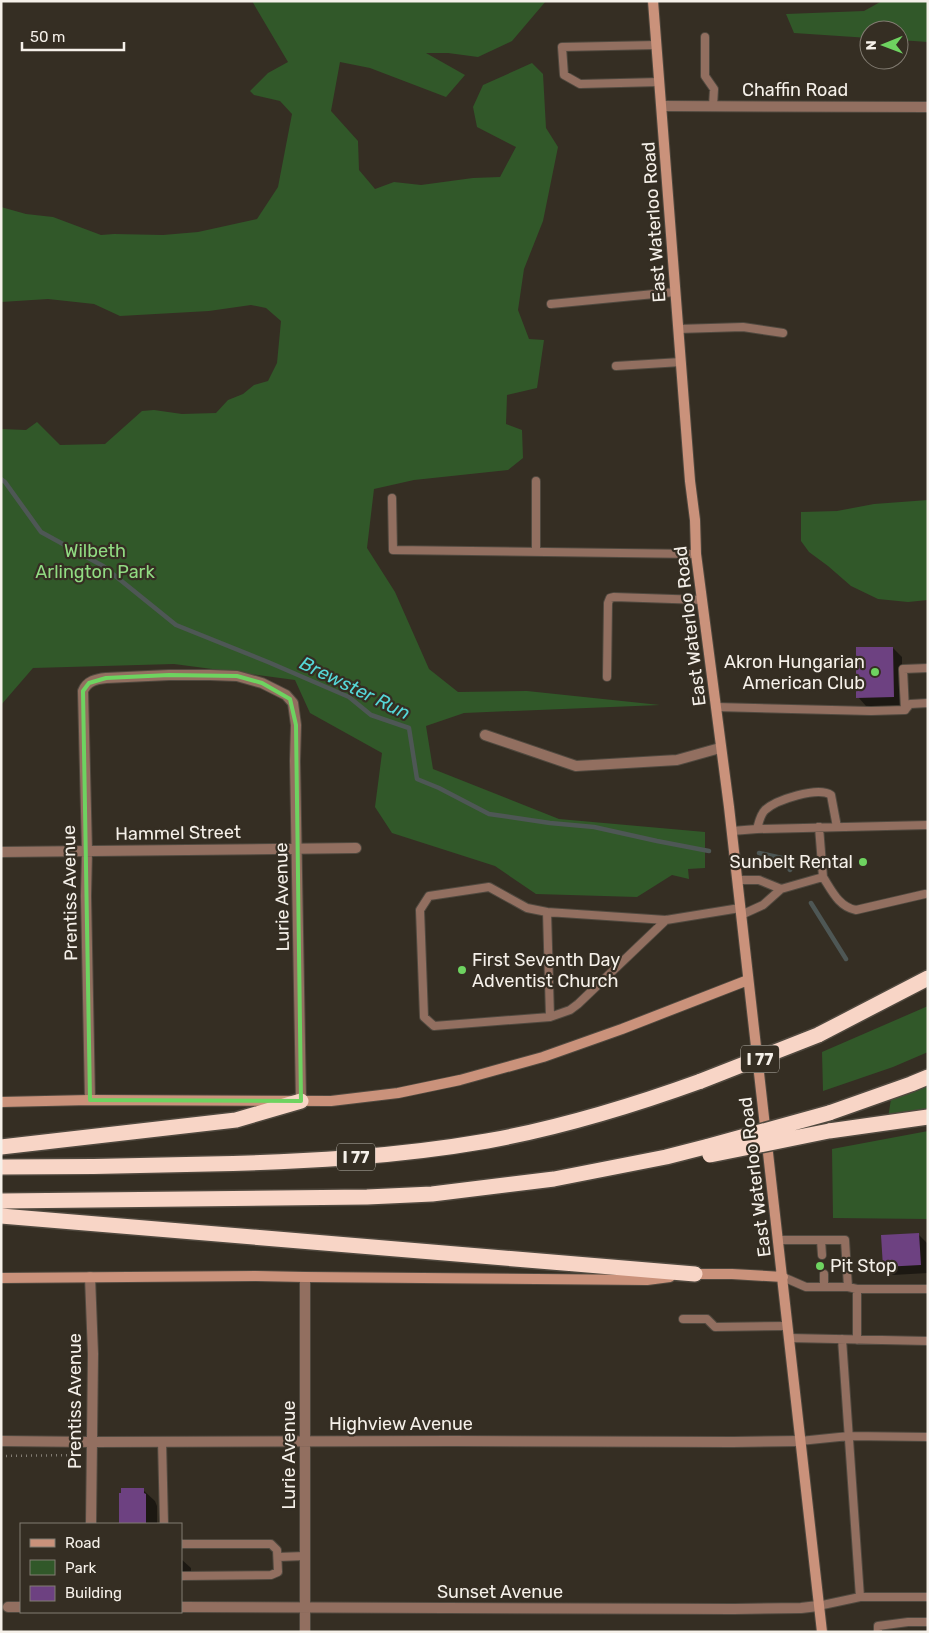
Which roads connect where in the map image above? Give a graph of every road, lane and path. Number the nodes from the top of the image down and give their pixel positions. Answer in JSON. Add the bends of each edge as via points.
{"nodes":[{"id":1,"x":653,"y":1,"type":"edge"},
{"id":2,"x":706,"y":37,"type":"dead end"},
{"id":3,"x":657,"y":45,"type":"junction"},
{"id":4,"x":660,"y":82,"type":"junction"},
{"id":5,"x":662,"y":106,"type":"junction"},
{"id":6,"x":714,"y":106,"type":"junction"},
{"id":7,"x":928,"y":107,"type":"edge"},
{"id":8,"x":675,"y":292,"type":"junction"},
{"id":9,"x":551,"y":304,"type":"dead end"},
{"id":10,"x":678,"y":329,"type":"junction"},
{"id":11,"x":783,"y":333,"type":"dead end"},
{"id":12,"x":681,"y":362,"type":"junction"},
{"id":13,"x":616,"y":366,"type":"dead end"},
{"id":14,"x":536,"y":481,"type":"dead end"},
{"id":15,"x":392,"y":498,"type":"dead end"},
{"id":16,"x":536,"y":552,"type":"junction"},
{"id":17,"x":696,"y":554,"type":"junction"},
{"id":18,"x":702,"y":600,"type":"junction"},
{"id":19,"x":928,"y":668,"type":"edge"},
{"id":20,"x":607,"y":677,"type":"dead end"},
{"id":21,"x":286,"y":695,"type":"joint"},
{"id":22,"x":928,"y":703,"type":"edge"},
{"id":23,"x":716,"y":707,"type":"junction"},
{"id":24,"x":905,"y":710,"type":"junction"},
{"id":25,"x":485,"y":735,"type":"dead end"},
{"id":26,"x":720,"y":748,"type":"junction"},
{"id":27,"x":928,"y":826,"type":"edge"},
{"id":28,"x":819,"y":827,"type":"junction"},
{"id":29,"x":837,"y":827,"type":"junction"},
{"id":30,"x":757,"y":828,"type":"junction"},
{"id":31,"x":732,"y":831,"type":"junction"},
{"id":32,"x":297,"y":848,"type":"junction"},
{"id":33,"x":356,"y":848,"type":"dead end"},
{"id":34,"x":87,"y":851,"type":"junction"},
{"id":35,"x":1,"y":852,"type":"edge"},
{"id":36,"x":824,"y":877,"type":"junction"},
{"id":37,"x":737,"y":880,"type":"junction"},
{"id":38,"x":780,"y":889,"type":"junction"},
{"id":39,"x":925,"y":894,"type":"dead end"},
{"id":40,"x":741,"y":911,"type":"junction"},
{"id":41,"x":547,"y":912,"type":"junction"},
{"id":42,"x":666,"y":920,"type":"junction"},
{"id":43,"x":928,"y":978,"type":"edge"},
{"id":44,"x":748,"y":980,"type":"junction"},
{"id":45,"x":550,"y":1017,"type":"junction"},
{"id":46,"x":928,"y":1077,"type":"edge"},
{"id":47,"x":90,"y":1100,"type":"junction"},
{"id":48,"x":301,"y":1101,"type":"junction"},
{"id":49,"x":1,"y":1102,"type":"edge"},
{"id":50,"x":928,"y":1117,"type":"edge"},
{"id":51,"x":1,"y":1148,"type":"edge"},
{"id":52,"x":709,"y":1151,"type":"junction"},
{"id":53,"x":1,"y":1167,"type":"edge"},
{"id":54,"x":1,"y":1201,"type":"edge"},
{"id":55,"x":1,"y":1216,"type":"edge"},
{"id":56,"x":778,"y":1240,"type":"junction"},
{"id":57,"x":821,"y":1240,"type":"junction"},
{"id":58,"x":822,"y":1255,"type":"dead end"},
{"id":59,"x":696,"y":1274,"type":"junction"},
{"id":60,"x":824,"y":1274,"type":"dead end"},
{"id":61,"x":90,"y":1277,"type":"junction"},
{"id":62,"x":305,"y":1277,"type":"junction"},
{"id":63,"x":783,"y":1277,"type":"junction"},
{"id":64,"x":1,"y":1278,"type":"edge"},
{"id":65,"x":824,"y":1287,"type":"junction"},
{"id":66,"x":848,"y":1288,"type":"junction"},
{"id":67,"x":858,"y":1289,"type":"junction"},
{"id":68,"x":928,"y":1289,"type":"edge"},
{"id":69,"x":683,"y":1318,"type":"dead end"},
{"id":70,"x":788,"y":1326,"type":"junction"},
{"id":71,"x":789,"y":1338,"type":"junction"},
{"id":72,"x":842,"y":1339,"type":"junction"},
{"id":73,"x":857,"y":1340,"type":"junction"},
{"id":74,"x":928,"y":1341,"type":"edge"},
{"id":75,"x":849,"y":1436,"type":"junction"},
{"id":76,"x":928,"y":1437,"type":"edge"},
{"id":77,"x":305,"y":1440,"type":"junction"},
{"id":78,"x":1,"y":1441,"type":"edge"},
{"id":79,"x":162,"y":1441,"type":"junction"},
{"id":80,"x":800,"y":1441,"type":"junction"},
{"id":81,"x":92,"y":1442,"type":"junction"},
{"id":82,"x":79,"y":1455,"type":"dead end"},
{"id":83,"x":1,"y":1456,"type":"edge"},
{"id":84,"x":91,"y":1523,"type":"edge"},
{"id":85,"x":164,"y":1523,"type":"edge"},
{"id":86,"x":182,"y":1544,"type":"edge"},
{"id":87,"x":305,"y":1556,"type":"junction"},
{"id":88,"x":278,"y":1557,"type":"junction"},
{"id":89,"x":182,"y":1576,"type":"edge"},
{"id":90,"x":860,"y":1597,"type":"junction"},
{"id":91,"x":928,"y":1597,"type":"edge"},
{"id":92,"x":818,"y":1606,"type":"junction"},
{"id":93,"x":8,"y":1607,"type":"dead end"},
{"id":94,"x":20,"y":1607,"type":"edge"},
{"id":95,"x":182,"y":1607,"type":"edge"},
{"id":96,"x":305,"y":1607,"type":"junction"},
{"id":97,"x":928,"y":1622,"type":"edge"},
{"id":98,"x":305,"y":1632,"type":"edge"},
{"id":99,"x":822,"y":1632,"type":"edge"},
{"id":100,"x":878,"y":1632,"type":"edge"}],
"edges":[{"from":1,"to":3,"type":"main road","name":"East Waterloo Road"},
{"from":2,"to":6,"type":"lane","via":[[705,76],[714,89]]},
{"from":3,"to":4,"type":"main road","name":"East Waterloo Road"},
{"from":3,"to":4,"type":"lane","via":[[562,47],[562,63],[564,75],[580,84]]},
{"from":4,"to":5,"type":"main road","name":"East Waterloo Road"},
{"from":5,"to":6,"type":"street","name":"Chaffin Road"},
{"from":5,"to":8,"type":"main road","name":"East Waterloo Road"},
{"from":6,"to":7,"type":"street","name":"Chaffin Road"},
{"from":8,"to":9,"type":"lane"},
{"from":8,"to":10,"type":"main road","name":"East Waterloo Road"},
{"from":10,"to":11,"type":"lane","via":[[742,327]]},
{"from":10,"to":12,"type":"main road","name":"East Waterloo Road"},
{"from":12,"to":13,"type":"lane"},
{"from":12,"to":17,"type":"main road","name":"East Waterloo Road"},
{"from":14,"to":16,"type":"lane"},
{"from":15,"to":16,"type":"lane","via":[[393,550]]},
{"from":16,"to":17,"type":"lane"},
{"from":17,"to":18,"type":"main road","name":"East Waterloo Road"},
{"from":18,"to":20,"type":"lane","via":[[610,598]]},
{"from":18,"to":23,"type":"main road","name":"East Waterloo Road"},
{"from":19,"to":24,"type":"lane","via":[[903,669]]},
{"from":21,"to":32,"type":"street","name":"Lurie Avenue","via":[[293,703],[296,725]]},
{"from":21,"to":34,"type":"street","name":"Prentiss Avenue","via":[[262,683],[219,675],[106,678],[85,686]]},
{"from":22,"to":24,"type":"lane","via":[[910,704]]},
{"from":23,"to":24,"type":"lane"},
{"from":23,"to":26,"type":"main road","name":"East Waterloo Road"},
{"from":25,"to":26,"type":"street","via":[[576,766],[677,760]]},
{"from":26,"to":31,"type":"main road","name":"East Waterloo Road"},
{"from":27,"to":29,"type":"lane"},
{"from":28,"to":29,"type":"lane"},
{"from":28,"to":30,"type":"lane"},
{"from":28,"to":36,"type":"lane"},
{"from":29,"to":30,"type":"lane","via":[[831,795],[820,792],[776,803],[764,811]]},
{"from":30,"to":31,"type":"lane"},
{"from":31,"to":37,"type":"main road","name":"East Waterloo Road"},
{"from":32,"to":33,"type":"street","name":"Hammel Street"},
{"from":32,"to":34,"type":"street","name":"Hammel Street"},
{"from":32,"to":48,"type":"street","name":"Lurie Avenue"},
{"from":34,"to":35,"type":"street","name":"Hammel Street"},
{"from":34,"to":47,"type":"street","name":"Prentiss Avenue"},
{"from":36,"to":38,"type":"lane"},
{"from":36,"to":39,"type":"lane","via":[[840,903],[849,909]]},
{"from":37,"to":38,"type":"lane","via":[[759,880]]},
{"from":37,"to":40,"type":"main road","name":"East Waterloo Road"},
{"from":38,"to":40,"type":"lane","via":[[763,905]]},
{"from":40,"to":42,"type":"lane"},
{"from":40,"to":44,"type":"main road","name":"East Waterloo Road"},
{"from":41,"to":42,"type":"lane"},
{"from":41,"to":45,"type":"lane"},
{"from":41,"to":45,"type":"lane","via":[[527,908],[489,887],[429,896],[420,910],[424,1017],[434,1026]]},
{"from":42,"to":45,"type":"lane","via":[[578,1004]]},
{"from":43,"to":53,"type":"highway","number":"I 77","bridge":true,"via":[[818,1035],[666,1094],[582,1119],[488,1140],[302,1162]]},
{"from":44,"to":48,"type":"main road","via":[[542,1057],[460,1080],[367,1098]]},
{"from":44,"to":56,"type":"main road","name":"East Waterloo Road"},
{"from":46,"to":52,"type":"highway","bridge":true},
{"from":47,"to":48,"type":"main road"},
{"from":47,"to":49,"type":"main road"},
{"from":48,"to":51,"type":"highway","via":[[236,1120]]},
{"from":50,"to":52,"type":"highway","bridge":true},
{"from":52,"to":54,"type":"highway","via":[[507,1186],[423,1195]]},
{"from":55,"to":59,"type":"highway"},
{"from":56,"to":57,"type":"lane"},
{"from":56,"to":63,"type":"main road","name":"East Waterloo Road"},
{"from":57,"to":58,"type":"lane"},
{"from":57,"to":66,"type":"lane","via":[[845,1240]]},
{"from":59,"to":62,"type":"main road","via":[[648,1280]]},
{"from":59,"to":63,"type":"main road"},
{"from":60,"to":65,"type":"lane"},
{"from":61,"to":62,"type":"main road"},
{"from":61,"to":64,"type":"main road"},
{"from":61,"to":81,"type":"street","name":"Prentiss Avenue"},
{"from":62,"to":77,"type":"street","name":"Lurie Avenue"},
{"from":63,"to":65,"type":"lane","via":[[806,1287]]},
{"from":63,"to":70,"type":"main road","name":"East Waterloo Road"},
{"from":65,"to":66,"type":"lane"},
{"from":66,"to":67,"type":"lane"},
{"from":67,"to":68,"type":"lane"},
{"from":67,"to":73,"type":"lane"},
{"from":69,"to":70,"type":"lane","via":[[707,1319],[715,1327]]},
{"from":70,"to":71,"type":"main road","name":"East Waterloo Road"},
{"from":71,"to":72,"type":"lane"},
{"from":71,"to":80,"type":"main road","name":"East Waterloo Road"},
{"from":72,"to":73,"type":"lane"},
{"from":72,"to":75,"type":"lane"},
{"from":73,"to":74,"type":"lane"},
{"from":75,"to":76,"type":"lane"},
{"from":75,"to":80,"type":"lane"},
{"from":75,"to":90,"type":"lane"},
{"from":77,"to":79,"type":"street","name":"Highview Avenue"},
{"from":77,"to":80,"type":"street","name":"Highview Avenue"},
{"from":77,"to":87,"type":"street","name":"Lurie Avenue"},
{"from":78,"to":81,"type":"street","name":"Highview Avenue"},
{"from":79,"to":81,"type":"street","name":"Highview Avenue"},
{"from":79,"to":85,"type":"lane"},
{"from":80,"to":92,"type":"main road","name":"East Waterloo Road"},
{"from":81,"to":84,"type":"street","name":"Prentiss Avenue"},
{"from":82,"to":83,"type":"path"},
{"from":86,"to":88,"type":"lane","via":[[271,1544],[278,1550]]},
{"from":87,"to":88,"type":"lane"},
{"from":87,"to":96,"type":"street","name":"Lurie Avenue"},
{"from":88,"to":89,"type":"lane","via":[[278,1572],[271,1575]]},
{"from":90,"to":91,"type":"lane"},
{"from":90,"to":92,"type":"lane"},
{"from":92,"to":96,"type":"street","name":"Sunset Avenue","via":[[734,1609]]},
{"from":92,"to":99,"type":"main road","name":"East Waterloo Road"},
{"from":93,"to":94,"type":"street"},
{"from":95,"to":96,"type":"street","name":"Sunset Avenue"},
{"from":96,"to":98,"type":"street","name":"Lurie Avenue"},
{"from":97,"to":100,"type":"lane","via":[[878,1626]]}]}
